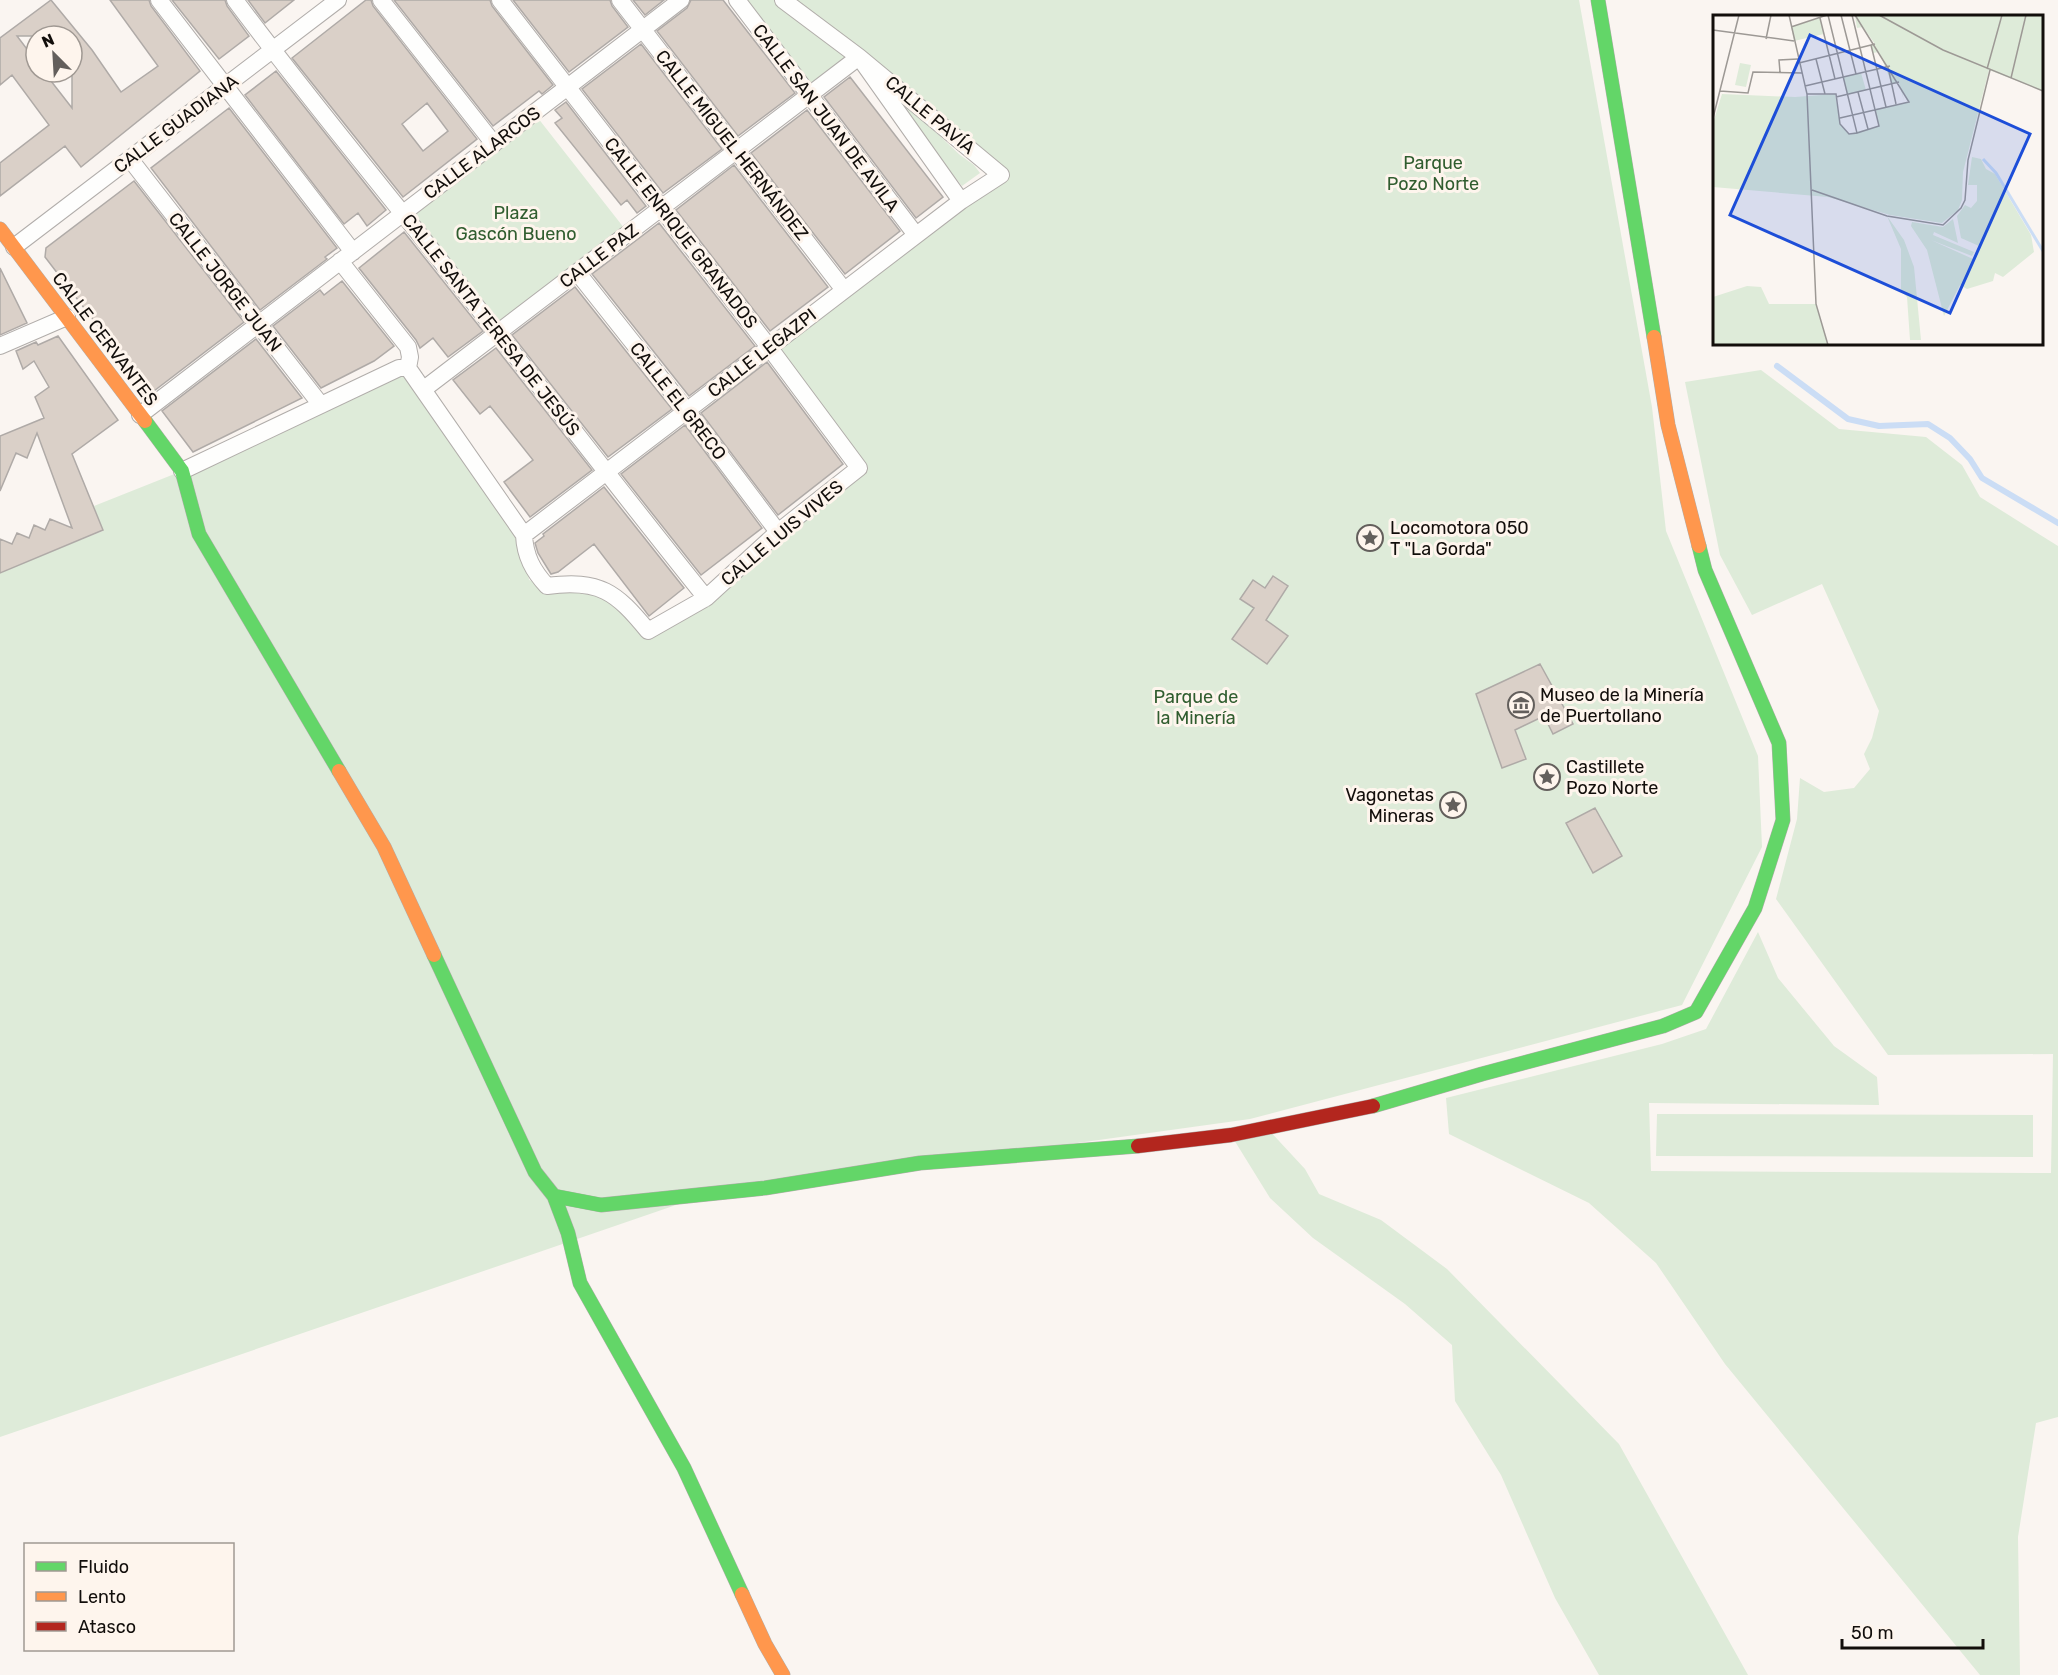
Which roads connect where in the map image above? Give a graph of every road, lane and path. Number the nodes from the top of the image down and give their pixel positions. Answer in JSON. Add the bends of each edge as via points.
{"nodes":[{"id":1,"x":159,"y":0,"type":"edge"},
{"id":2,"x":235,"y":0,"type":"edge"},
{"id":3,"x":338,"y":0,"type":"edge"},
{"id":4,"x":381,"y":0,"type":"edge"},
{"id":5,"x":500,"y":0,"type":"edge"},
{"id":6,"x":620,"y":0,"type":"edge"},
{"id":7,"x":681,"y":0,"type":"edge"},
{"id":8,"x":737,"y":0,"type":"edge"},
{"id":9,"x":783,"y":0,"type":"edge"},
{"id":10,"x":1598,"y":0,"type":"edge"},
{"id":11,"x":643,"y":30,"type":"junction"},
{"id":12,"x":272,"y":50,"type":"junction"},
{"id":13,"x":859,"y":57,"type":"junction"},
{"id":14,"x":225,"y":86,"type":"junction"},
{"id":15,"x":568,"y":87,"type":"junction"},
{"id":16,"x":809,"y":94,"type":"junction"},
{"id":17,"x":494,"y":144,"type":"junction"},
{"id":18,"x":735,"y":151,"type":"junction"},
{"id":19,"x":130,"y":159,"type":"junction"},
{"id":20,"x":1001,"y":175,"type":"joint"},
{"id":21,"x":961,"y":201,"type":"junction"},
{"id":22,"x":661,"y":208,"type":"junction"},
{"id":23,"x":403,"y":213,"type":"junction"},
{"id":24,"x":0,"y":229,"type":"edge"},
{"id":25,"x":916,"y":235,"type":"junction"},
{"id":26,"x":14,"y":247,"type":"junction"},
{"id":27,"x":346,"y":257,"type":"junction"},
{"id":28,"x":577,"y":272,"type":"junction"},
{"id":29,"x":844,"y":290,"type":"junction"},
{"id":30,"x":67,"y":317,"type":"junction"},
{"id":31,"x":258,"y":324,"type":"junction"},
{"id":32,"x":498,"y":333,"type":"junction"},
{"id":33,"x":0,"y":346,"type":"edge"},
{"id":34,"x":769,"y":347,"type":"junction"},
{"id":35,"x":404,"y":368,"type":"junction"},
{"id":36,"x":424,"y":389,"type":"junction"},
{"id":37,"x":321,"y":405,"type":"junction"},
{"id":38,"x":687,"y":411,"type":"junction"},
{"id":39,"x":140,"y":415,"type":"junction"},
{"id":40,"x":859,"y":468,"type":"joint"},
{"id":41,"x":182,"y":471,"type":"junction"},
{"id":42,"x":605,"y":472,"type":"junction"},
{"id":43,"x":778,"y":531,"type":"junction"},
{"id":44,"x":524,"y":535,"type":"junction"},
{"id":45,"x":706,"y":598,"type":"junction"},
{"id":46,"x":554,"y":1196,"type":"junction"},
{"id":47,"x":783,"y":1675,"type":"edge"}],
"edges":[{"from":1,"to":14,"type":"street"},
{"from":2,"to":12,"type":"street","name":"CALLE SANTA TERESA DE JESÚS"},
{"from":3,"to":12,"type":"street","name":"CALLE GUADIANA"},
{"from":4,"to":17,"type":"street"},
{"from":5,"to":15,"type":"street","name":"CALLE ENRIQUE GRANADOS"},
{"from":6,"to":11,"type":"street","name":"CALLE MIGUEL HERNÁNDEZ"},
{"from":7,"to":11,"type":"street","name":"CALLE ALARCOS"},
{"from":8,"to":16,"type":"street","name":"CALLE SAN JUAN DE AVILA"},
{"from":9,"to":13,"type":"street","name":"CALLE PAVÍA"},
{"from":10,"to":46,"type":"street","via":[[1668,425],[1705,570],[1779,742],[1783,820],[1755,908],[1696,1012],[1663,1026],[1364,1109],[1232,1135],[1107,1150],[920,1163],[765,1188],[601,1205]]},
{"from":11,"to":15,"type":"street","name":"CALLE ALARCOS"},
{"from":11,"to":18,"type":"street","name":"CALLE MIGUEL HERNÁNDEZ"},
{"from":12,"to":14,"type":"street","name":"CALLE GUADIANA"},
{"from":12,"to":23,"type":"street","name":"CALLE SANTA TERESA DE JESÚS"},
{"from":13,"to":16,"type":"street","name":"CALLE PAZ"},
{"from":13,"to":20,"type":"street","name":"CALLE PAVÍA"},
{"from":13,"to":21,"type":"street","name":"CALLE PAVÍA"},
{"from":14,"to":19,"type":"street","name":"CALLE GUADIANA"},
{"from":14,"to":27,"type":"street"},
{"from":15,"to":17,"type":"street","name":"CALLE ALARCOS"},
{"from":15,"to":22,"type":"street","name":"CALLE ENRIQUE GRANADOS"},
{"from":16,"to":18,"type":"street","name":"CALLE PAZ"},
{"from":16,"to":25,"type":"street","name":"CALLE SAN JUAN DE AVILA"},
{"from":17,"to":23,"type":"street","name":"CALLE ALARCOS"},
{"from":18,"to":22,"type":"street","name":"CALLE PAZ"},
{"from":18,"to":29,"type":"street","name":"CALLE MIGUEL HERNÁNDEZ"},
{"from":19,"to":26,"type":"street","name":"CALLE GUADIANA"},
{"from":19,"to":31,"type":"street","name":"CALLE JORGE JUAN"},
{"from":20,"to":21,"type":"street","name":"CALLE LEGAZPI"},
{"from":21,"to":25,"type":"street","name":"CALLE LEGAZPI"},
{"from":22,"to":28,"type":"street","name":"CALLE PAZ"},
{"from":22,"to":34,"type":"street","name":"CALLE ENRIQUE GRANADOS"},
{"from":23,"to":27,"type":"street","name":"CALLE ALARCOS"},
{"from":23,"to":32,"type":"street","name":"CALLE SANTA TERESA DE JESÚS"},
{"from":24,"to":26,"type":"street","name":"CALLE CERVANTES"},
{"from":25,"to":29,"type":"street","name":"CALLE LEGAZPI"},
{"from":26,"to":30,"type":"street","name":"CALLE CERVANTES"},
{"from":27,"to":31,"type":"street","name":"CALLE ALARCOS"},
{"from":27,"to":35,"type":"street","via":[[408,347],[410,357]]},
{"from":28,"to":32,"type":"street","name":"CALLE PAZ"},
{"from":28,"to":38,"type":"street","name":"CALLE EL GRECO"},
{"from":29,"to":34,"type":"street","name":"CALLE LEGAZPI"},
{"from":30,"to":33,"type":"street"},
{"from":30,"to":39,"type":"street","name":"CALLE CERVANTES"},
{"from":31,"to":37,"type":"street","name":"CALLE JORGE JUAN"},
{"from":31,"to":39,"type":"street","name":"CALLE ALARCOS"},
{"from":32,"to":36,"type":"street","name":"CALLE PAZ"},
{"from":32,"to":42,"type":"street","name":"CALLE SANTA TERESA DE JESÚS"},
{"from":34,"to":38,"type":"street","name":"CALLE LEGAZPI"},
{"from":34,"to":40,"type":"street","name":"CALLE ENRIQUE GRANADOS"},
{"from":35,"to":36,"type":"street"},
{"from":35,"to":37,"type":"street"},
{"from":36,"to":44,"type":"street"},
{"from":37,"to":41,"type":"street"},
{"from":38,"to":42,"type":"street","name":"CALLE LEGAZPI"},
{"from":38,"to":43,"type":"street","name":"CALLE EL GRECO"},
{"from":39,"to":41,"type":"street","name":"CALLE CERVANTES"},
{"from":40,"to":43,"type":"street","name":"CALLE LUIS VIVES"},
{"from":41,"to":46,"type":"street","via":[[198,534],[384,847],[535,1172]]},
{"from":42,"to":44,"type":"street","name":"CALLE LEGAZPI"},
{"from":42,"to":45,"type":"street","name":"CALLE SANTA TERESA DE JESÚS"},
{"from":43,"to":45,"type":"street","name":"CALLE LUIS VIVES"},
{"from":44,"to":45,"type":"street","via":[[534,572],[547,586],[587,584],[609,592],[626,604],[648,632]]},
{"from":46,"to":47,"type":"street","via":[[580,1283],[684,1468]]}]}
